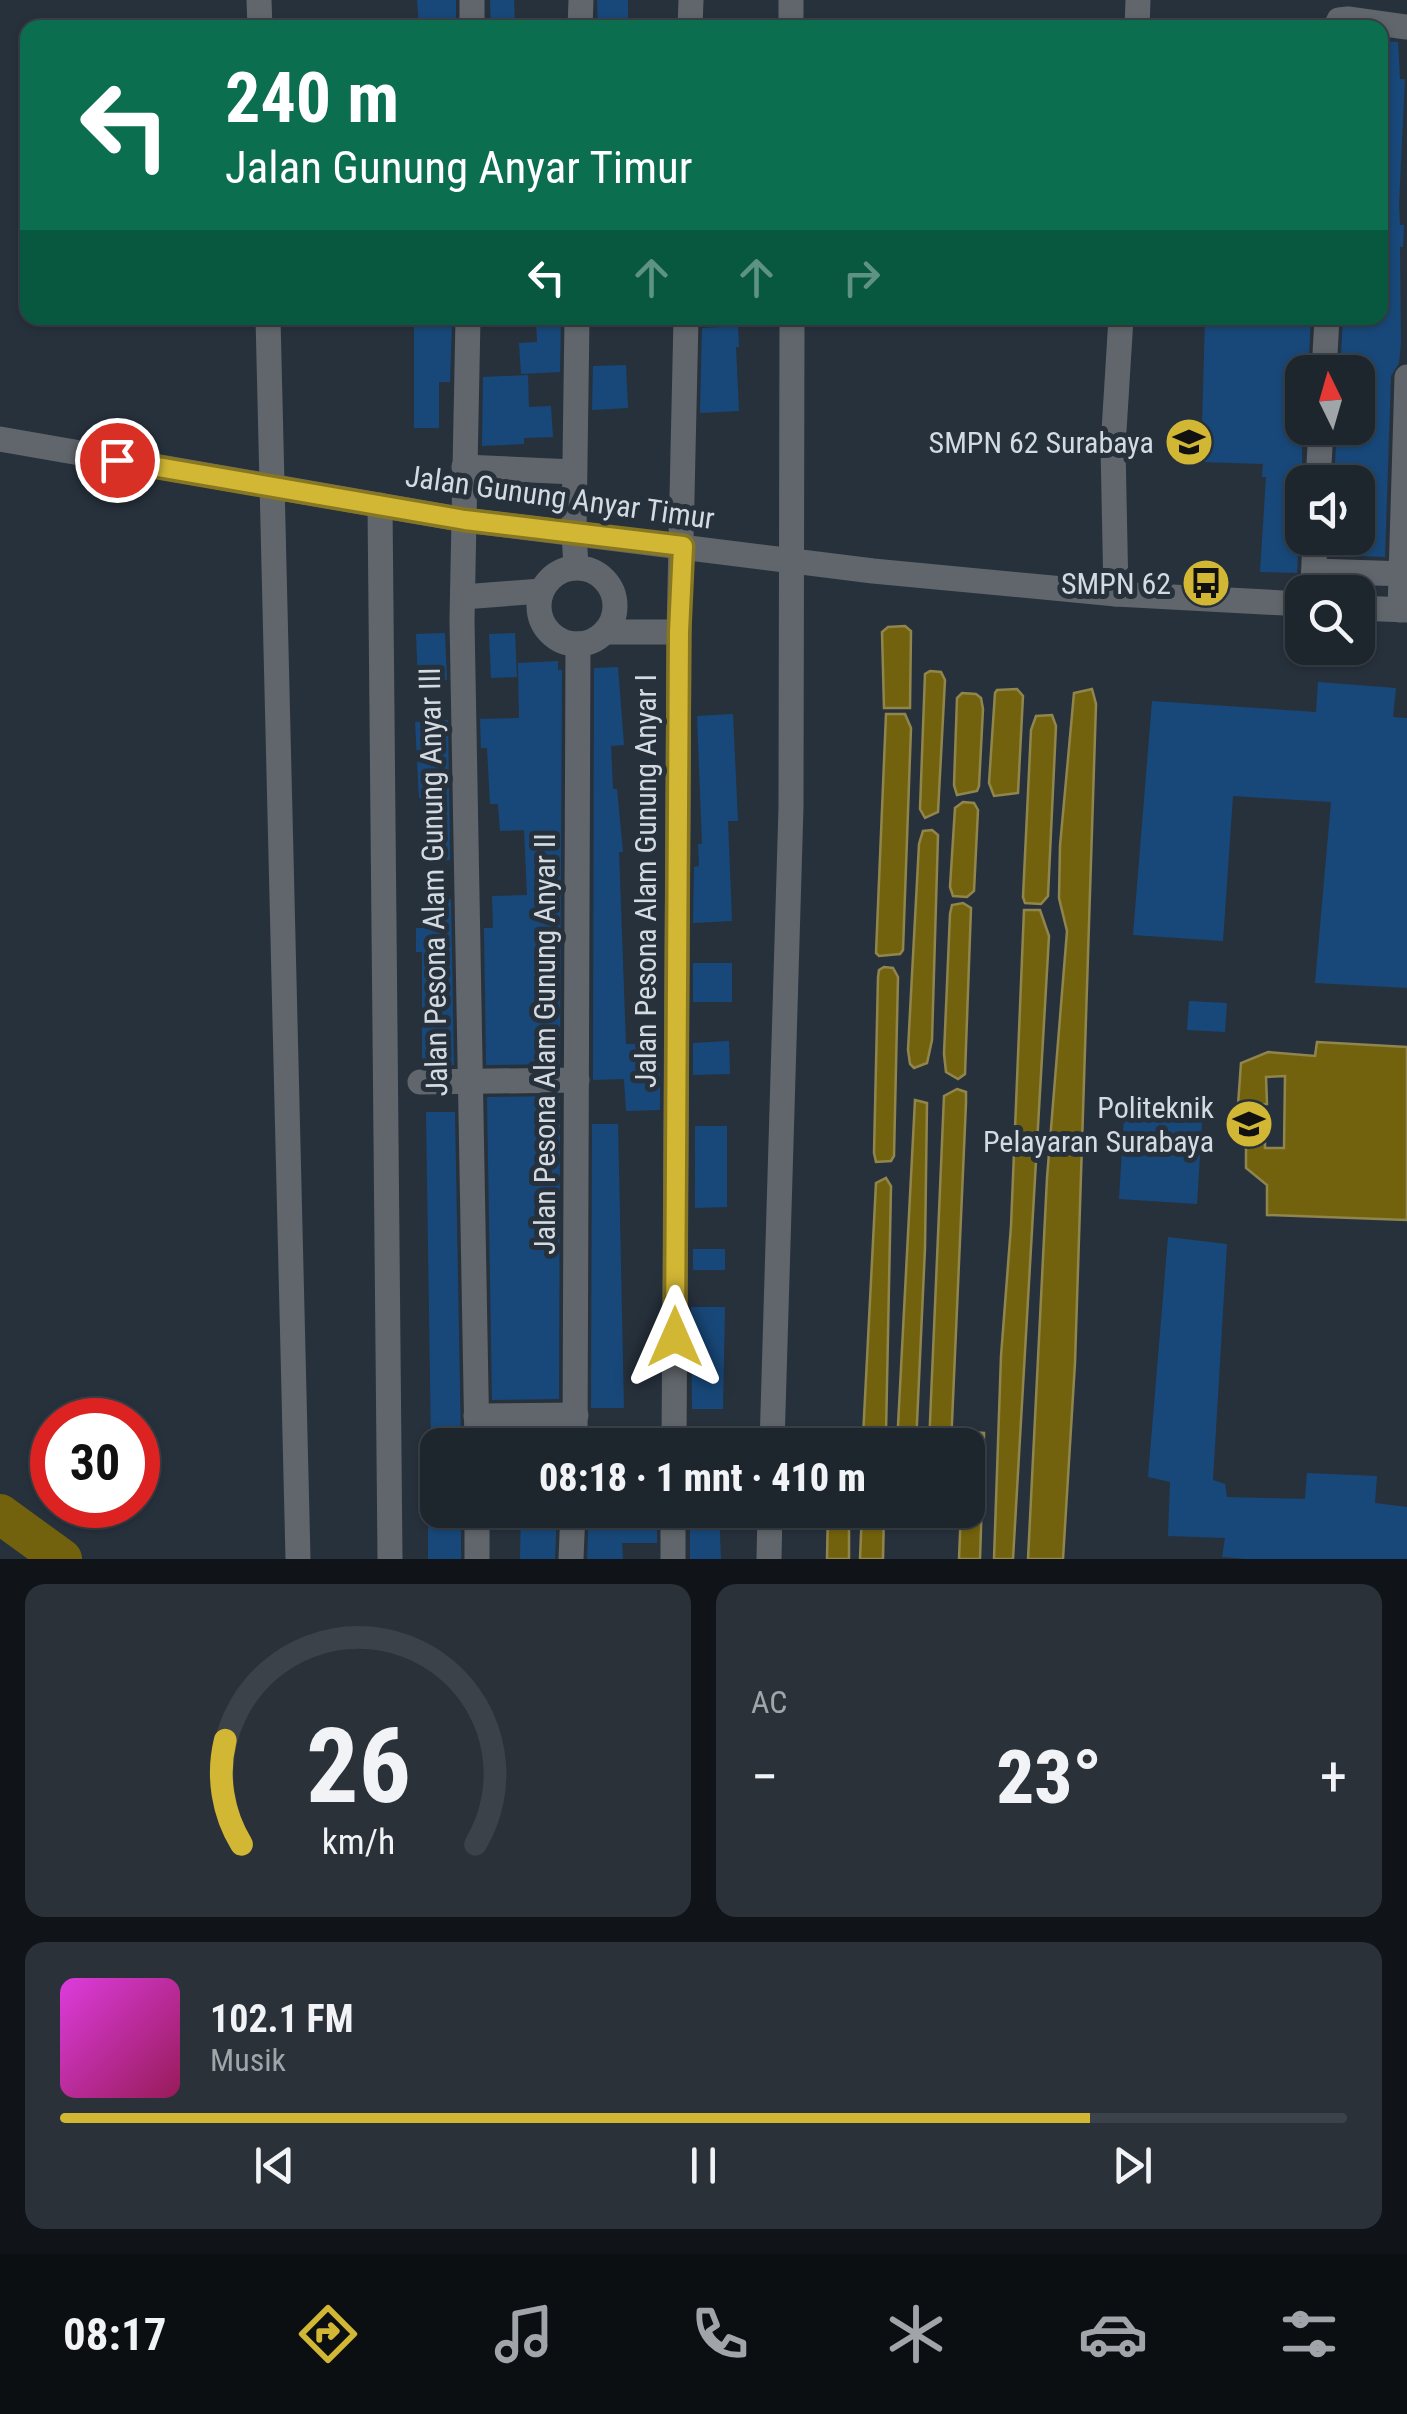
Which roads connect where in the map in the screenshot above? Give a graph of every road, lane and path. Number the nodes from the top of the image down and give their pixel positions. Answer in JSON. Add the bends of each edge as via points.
{"nodes":[{"id":1,"x":268,"y":325,"type":"edge"},
{"id":2,"x":468,"y":325,"type":"edge"},
{"id":3,"x":576,"y":325,"type":"edge"},
{"id":4,"x":686,"y":325,"type":"edge"},
{"id":5,"x":792,"y":325,"type":"edge"},
{"id":6,"x":1120,"y":325,"type":"edge"},
{"id":7,"x":1326,"y":325,"type":"edge"},
{"id":8,"x":1325,"y":355,"type":"edge"},
{"id":9,"x":1407,"y":377,"type":"edge"},
{"id":10,"x":0,"y":439,"type":"edge"},
{"id":11,"x":464,"y":467,"type":"junction"},
{"id":12,"x":574,"y":472,"type":"junction"},
{"id":13,"x":273,"y":486,"type":"junction"},
{"id":14,"x":380,"y":505,"type":"junction"},
{"id":15,"x":465,"y":520,"type":"junction"},
{"id":16,"x":574,"y":532,"type":"junction"},
{"id":17,"x":683,"y":546,"type":"junction"},
{"id":18,"x":792,"y":560,"type":"junction"},
{"id":19,"x":576,"y":567,"type":"junction"},
{"id":20,"x":1405,"y":574,"type":"edge"},
{"id":21,"x":1375,"y":577,"type":"edge"},
{"id":22,"x":541,"y":591,"type":"junction"},
{"id":23,"x":1116,"y":594,"type":"junction"},
{"id":24,"x":463,"y":596,"type":"junction"},
{"id":25,"x":1285,"y":603,"type":"edge"},
{"id":26,"x":1375,"y":609,"type":"edge"},
{"id":27,"x":1404,"y":610,"type":"edge"},
{"id":28,"x":605,"y":632,"type":"junction"},
{"id":29,"x":679,"y":632,"type":"junction"},
{"id":30,"x":578,"y":644,"type":"junction"},
{"id":31,"x":577,"y":1080,"type":"junction"},
{"id":32,"x":420,"y":1082,"type":"dead end"},
{"id":33,"x":469,"y":1082,"type":"junction"},
{"id":34,"x":576,"y":1414,"type":"junction"},
{"id":35,"x":476,"y":1416,"type":"junction"},
{"id":36,"x":476,"y":1428,"type":"edge"},
{"id":37,"x":576,"y":1428,"type":"edge"},
{"id":38,"x":674,"y":1428,"type":"edge"},
{"id":39,"x":773,"y":1428,"type":"edge"},
{"id":40,"x":477,"y":1528,"type":"edge"},
{"id":41,"x":572,"y":1528,"type":"edge"},
{"id":42,"x":674,"y":1528,"type":"edge"},
{"id":43,"x":770,"y":1528,"type":"edge"},
{"id":44,"x":298,"y":1559,"type":"edge"},
{"id":45,"x":390,"y":1559,"type":"edge"},
{"id":46,"x":477,"y":1559,"type":"edge"},
{"id":47,"x":571,"y":1559,"type":"edge"},
{"id":48,"x":673,"y":1559,"type":"edge"},
{"id":49,"x":769,"y":1559,"type":"edge"}],
"edges":[{"from":1,"to":13,"type":"street"},
{"from":2,"to":11,"type":"street","name":"Jalan Pesona Alam Gunung Anyar III"},
{"from":3,"to":12,"type":"street"},
{"from":4,"to":17,"type":"street","name":"Jalan Pesona Alam Gunung Anyar I"},
{"from":5,"to":18,"type":"street"},
{"from":6,"to":23,"type":"street","via":[[1112,448]]},
{"from":7,"to":8,"type":"street"},
{"from":9,"to":20,"type":"street"},
{"from":10,"to":13,"type":"street","name":"Jalan Gunung Anyar Timur"},
{"from":11,"to":12,"type":"street"},
{"from":11,"to":15,"type":"street","name":"Jalan Pesona Alam Gunung Anyar III"},
{"from":12,"to":16,"type":"street"},
{"from":13,"to":14,"type":"street","name":"Jalan Gunung Anyar Timur"},
{"from":13,"to":44,"type":"street"},
{"from":14,"to":15,"type":"street","name":"Jalan Gunung Anyar Timur"},
{"from":14,"to":45,"type":"street"},
{"from":15,"to":16,"type":"street","name":"Jalan Gunung Anyar Timur"},
{"from":15,"to":24,"type":"street","name":"Jalan Pesona Alam Gunung Anyar III"},
{"from":16,"to":17,"type":"street","name":"Jalan Gunung Anyar Timur"},
{"from":16,"to":19,"type":"street"},
{"from":17,"to":18,"type":"street","name":"Jalan Gunung Anyar Timur"},
{"from":17,"to":29,"type":"street","name":"Jalan Pesona Alam Gunung Anyar I"},
{"from":18,"to":23,"type":"street","name":"Jalan Gunung Anyar Timur"},
{"from":18,"to":39,"type":"street","via":[[786,1059]]},
{"from":19,"to":22,"type":"street","via":[[562,570]]},
{"from":19,"to":28,"type":"street","via":[[604,578],[612,590],[616,605]]},
{"from":20,"to":21,"type":"street"},
{"from":20,"to":27,"type":"street"},
{"from":22,"to":24,"type":"street"},
{"from":22,"to":30,"type":"street","via":[[538,606],[550,633]]},
{"from":23,"to":25,"type":"street","name":"Jalan Gunung Anyar Timur"},
{"from":24,"to":33,"type":"street","name":"Jalan Pesona Alam Gunung Anyar III"},
{"from":26,"to":27,"type":"street"},
{"from":28,"to":29,"type":"street"},
{"from":28,"to":30,"type":"street"},
{"from":29,"to":38,"type":"street","name":"Jalan Pesona Alam Gunung Anyar I"},
{"from":30,"to":31,"type":"street","name":"Jalan Pesona Alam Gunung Anyar II"},
{"from":31,"to":33,"type":"street"},
{"from":31,"to":34,"type":"street","name":"Jalan Pesona Alam Gunung Anyar II"},
{"from":32,"to":33,"type":"street"},
{"from":33,"to":35,"type":"street","name":"Jalan Pesona Alam Gunung Anyar III"},
{"from":34,"to":35,"type":"street"},
{"from":34,"to":37,"type":"street","name":"Jalan Pesona Alam Gunung Anyar II"},
{"from":35,"to":36,"type":"street","name":"Jalan Pesona Alam Gunung Anyar III"},
{"from":40,"to":46,"type":"street"},
{"from":41,"to":47,"type":"street"},
{"from":42,"to":48,"type":"street"},
{"from":43,"to":49,"type":"street"}]}
